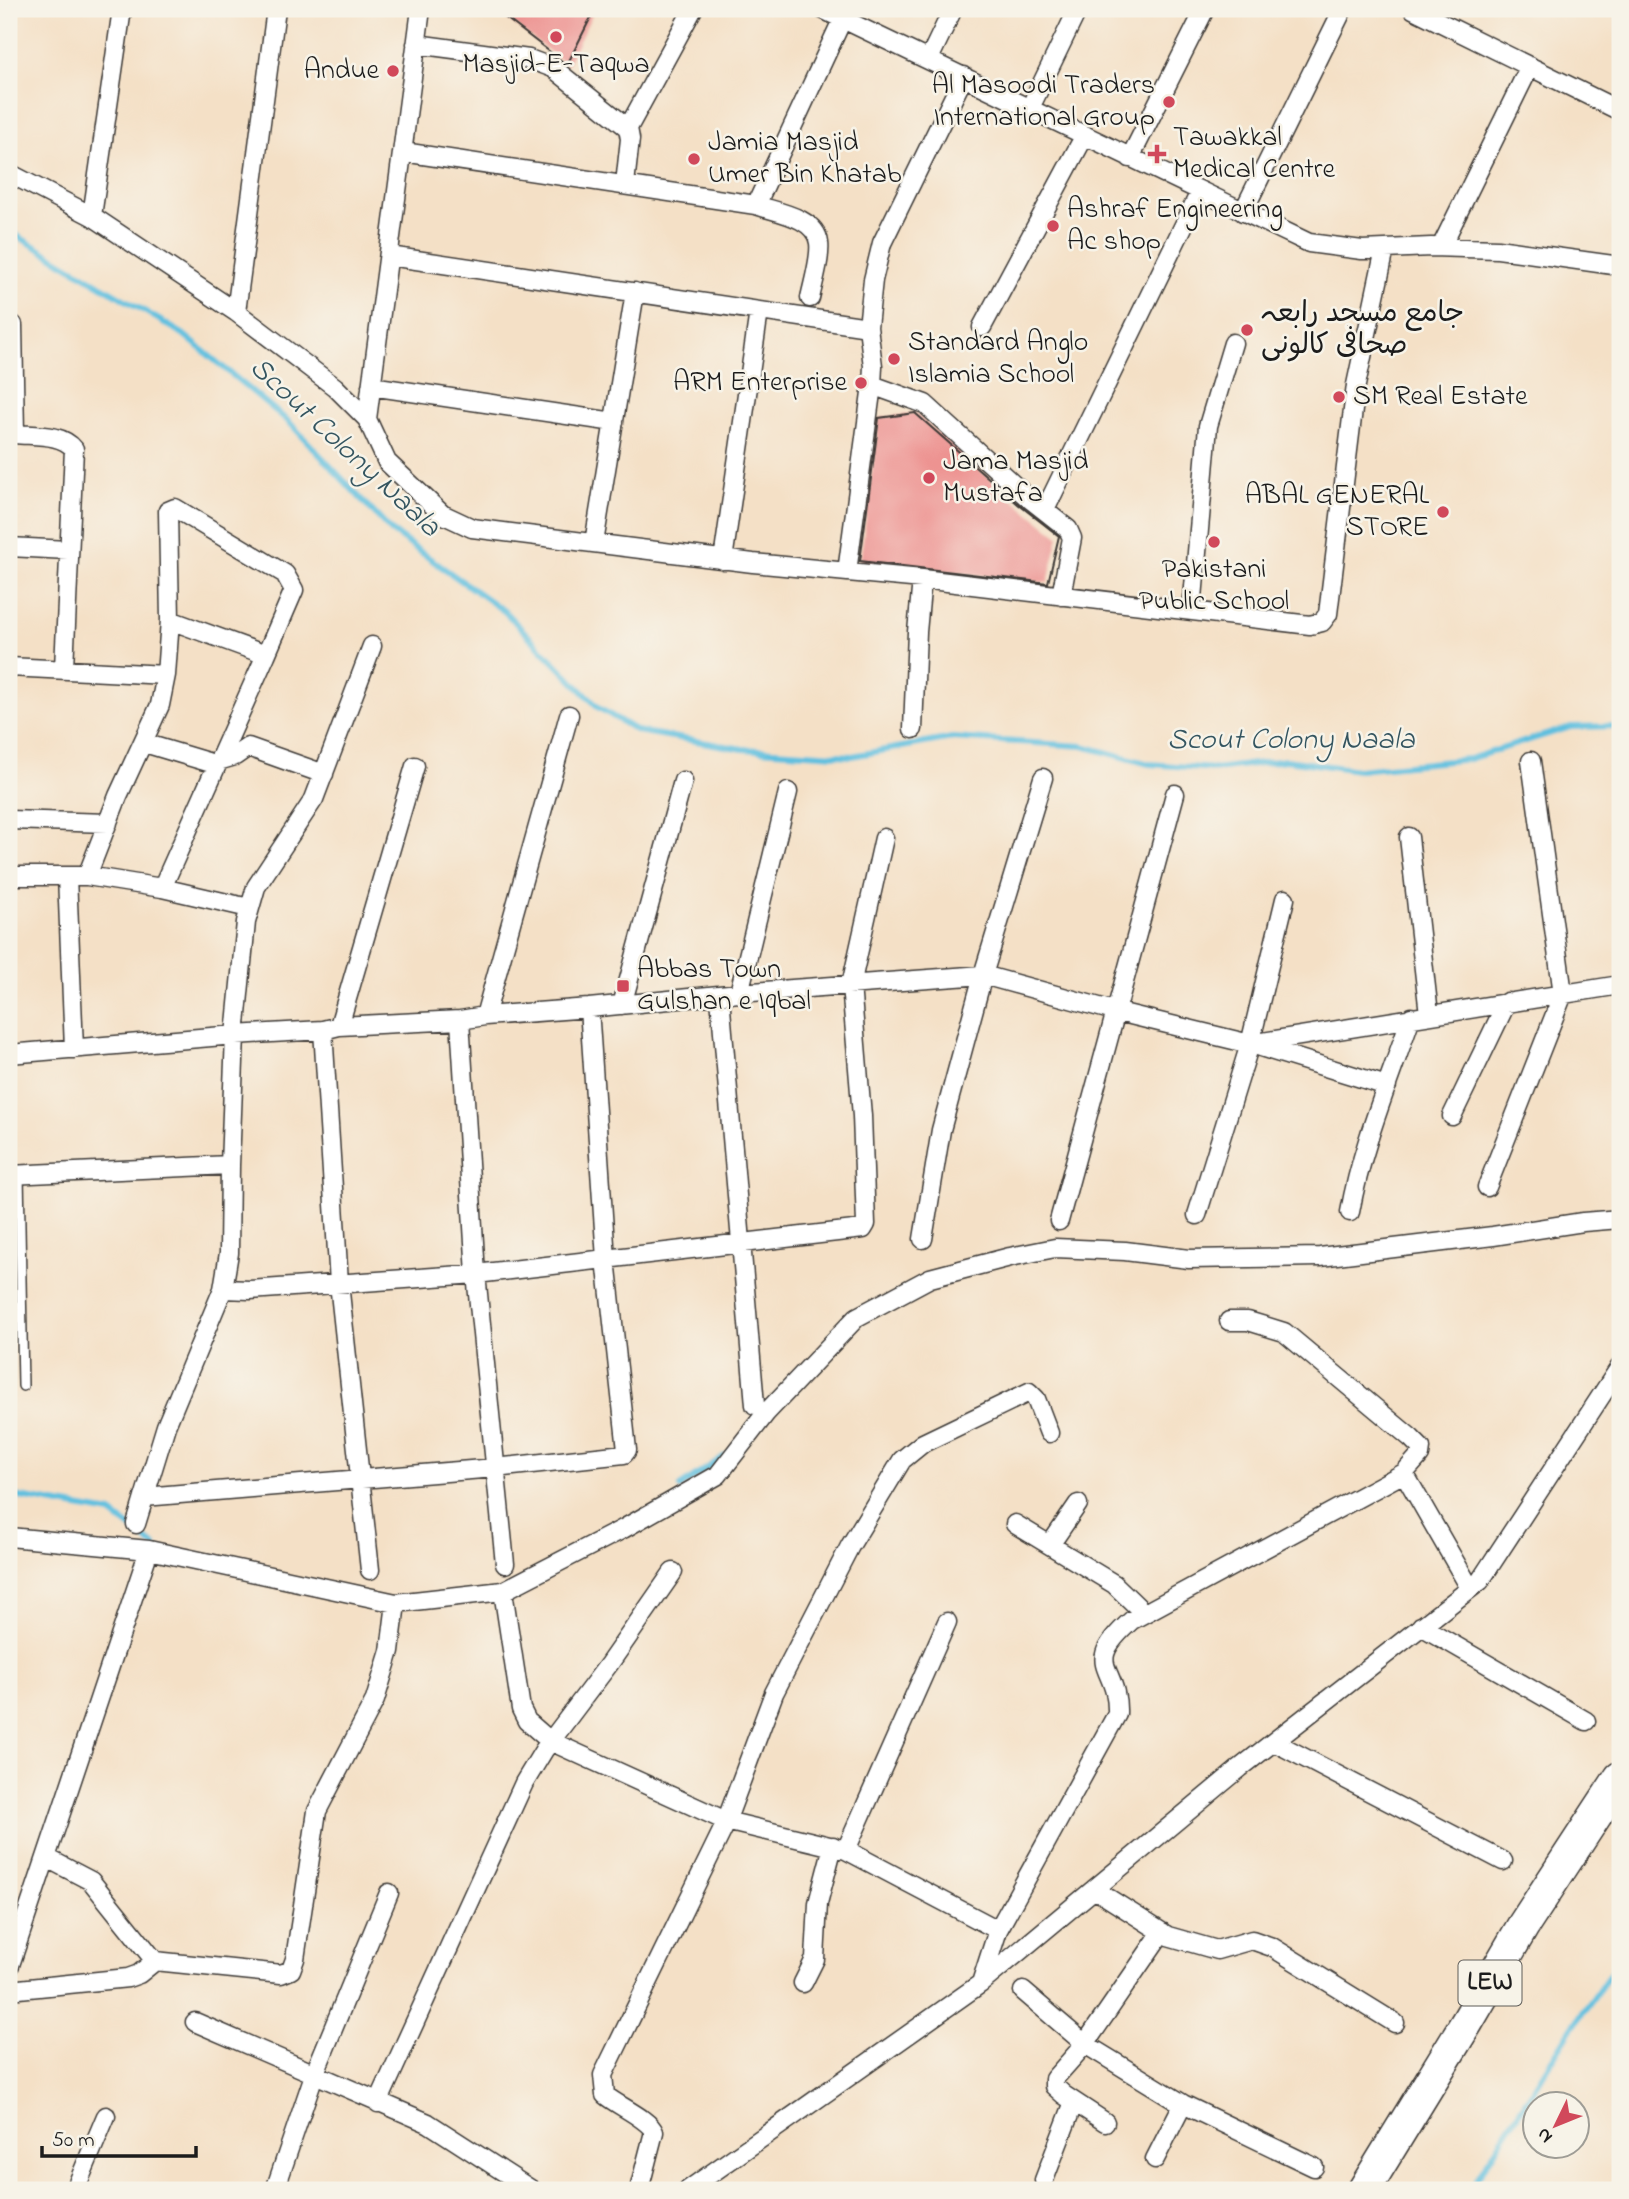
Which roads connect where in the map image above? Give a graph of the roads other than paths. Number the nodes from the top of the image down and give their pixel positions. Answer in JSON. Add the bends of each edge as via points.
{"nodes":[{"id":1,"x":122,"y":9,"type":"edge"},
{"id":2,"x":276,"y":9,"type":"edge"},
{"id":3,"x":421,"y":9,"type":"edge"},
{"id":4,"x":693,"y":9,"type":"edge"},
{"id":5,"x":953,"y":9,"type":"edge"},
{"id":6,"x":1078,"y":9,"type":"edge"},
{"id":7,"x":1205,"y":9,"type":"edge"},
{"id":8,"x":1343,"y":9,"type":"edge"},
{"id":9,"x":1413,"y":9,"type":"edge"},
{"id":10,"x":830,"y":12,"type":"edge"},
{"id":11,"x":416,"y":44,"type":"junction"},
{"id":12,"x":929,"y":59,"type":"junction"},
{"id":13,"x":1530,"y":66,"type":"junction"},
{"id":14,"x":964,"y":76,"type":"junction"},
{"id":15,"x":1030,"y":108,"type":"junction"},
{"id":16,"x":1620,"y":111,"type":"edge"},
{"id":17,"x":628,"y":128,"type":"junction"},
{"id":18,"x":1085,"y":135,"type":"junction"},
{"id":19,"x":403,"y":152,"type":"junction"},
{"id":20,"x":1130,"y":158,"type":"junction"},
{"id":21,"x":9,"y":173,"type":"edge"},
{"id":22,"x":625,"y":184,"type":"junction"},
{"id":23,"x":1200,"y":192,"type":"junction"},
{"id":24,"x":756,"y":205,"type":"junction"},
{"id":25,"x":1243,"y":212,"type":"junction"},
{"id":26,"x":92,"y":216,"type":"junction"},
{"id":27,"x":1441,"y":247,"type":"junction"},
{"id":28,"x":1385,"y":249,"type":"junction"},
{"id":29,"x":389,"y":256,"type":"junction"},
{"id":30,"x":1620,"y":266,"type":"edge"},
{"id":31,"x":635,"y":292,"type":"junction"},
{"id":32,"x":810,"y":298,"type":"dead end"},
{"id":33,"x":759,"y":311,"type":"junction"},
{"id":34,"x":236,"y":312,"type":"junction"},
{"id":35,"x":9,"y":324,"type":"edge"},
{"id":36,"x":868,"y":327,"type":"junction"},
{"id":37,"x":982,"y":327,"type":"dead end"},
{"id":38,"x":1233,"y":343,"type":"dead end"},
{"id":39,"x":872,"y":385,"type":"junction"},
{"id":40,"x":371,"y":386,"type":"junction"},
{"id":41,"x":367,"y":419,"type":"junction"},
{"id":42,"x":614,"y":422,"type":"junction"},
{"id":43,"x":12,"y":435,"type":"edge"},
{"id":44,"x":1045,"y":510,"type":"junction"},
{"id":45,"x":594,"y":543,"type":"junction"},
{"id":46,"x":9,"y":547,"type":"edge"},
{"id":47,"x":68,"y":551,"type":"junction"},
{"id":48,"x":723,"y":559,"type":"junction"},
{"id":49,"x":847,"y":572,"type":"junction"},
{"id":50,"x":922,"y":579,"type":"junction"},
{"id":51,"x":1061,"y":596,"type":"junction"},
{"id":52,"x":1192,"y":611,"type":"junction"},
{"id":53,"x":170,"y":620,"type":"junction"},
{"id":54,"x":372,"y":646,"type":"dead end"},
{"id":55,"x":266,"y":654,"type":"junction"},
{"id":56,"x":9,"y":667,"type":"edge"},
{"id":57,"x":64,"y":668,"type":"junction"},
{"id":58,"x":166,"y":675,"type":"junction"},
{"id":59,"x":569,"y":715,"type":"dead end"},
{"id":60,"x":913,"y":729,"type":"dead end"},
{"id":61,"x":144,"y":743,"type":"junction"},
{"id":62,"x":220,"y":760,"type":"junction"},
{"id":63,"x":1531,"y":761,"type":"dead end"},
{"id":64,"x":415,"y":766,"type":"dead end"},
{"id":65,"x":324,"y":774,"type":"junction"},
{"id":66,"x":1043,"y":778,"type":"dead end"},
{"id":67,"x":683,"y":781,"type":"dead end"},
{"id":68,"x":788,"y":792,"type":"dead end"},
{"id":69,"x":1175,"y":794,"type":"dead end"},
{"id":70,"x":9,"y":820,"type":"edge"},
{"id":71,"x":108,"y":823,"type":"junction"},
{"id":72,"x":1409,"y":837,"type":"dead end"},
{"id":73,"x":884,"y":838,"type":"dead end"},
{"id":74,"x":9,"y":876,"type":"edge"},
{"id":75,"x":67,"y":876,"type":"junction"},
{"id":76,"x":87,"y":876,"type":"junction"},
{"id":77,"x":162,"y":888,"type":"junction"},
{"id":78,"x":1285,"y":899,"type":"dead end"},
{"id":79,"x":249,"y":908,"type":"junction"},
{"id":80,"x":983,"y":975,"type":"junction"},
{"id":81,"x":851,"y":985,"type":"junction"},
{"id":82,"x":1620,"y":985,"type":"edge"},
{"id":83,"x":739,"y":993,"type":"junction"},
{"id":84,"x":1563,"y":994,"type":"junction"},
{"id":85,"x":720,"y":997,"type":"junction"},
{"id":86,"x":1507,"y":1002,"type":"junction"},
{"id":87,"x":622,"y":1005,"type":"junction"},
{"id":88,"x":589,"y":1008,"type":"junction"},
{"id":89,"x":1114,"y":1012,"type":"junction"},
{"id":90,"x":485,"y":1016,"type":"junction"},
{"id":91,"x":1420,"y":1016,"type":"junction"},
{"id":92,"x":460,"y":1020,"type":"junction"},
{"id":93,"x":331,"y":1028,"type":"junction"},
{"id":94,"x":235,"y":1034,"type":"junction"},
{"id":95,"x":1250,"y":1044,"type":"junction"},
{"id":96,"x":74,"y":1049,"type":"junction"},
{"id":97,"x":9,"y":1054,"type":"edge"},
{"id":98,"x":1387,"y":1086,"type":"junction"},
{"id":99,"x":1452,"y":1116,"type":"dead end"},
{"id":100,"x":230,"y":1166,"type":"junction"},
{"id":101,"x":14,"y":1174,"type":"edge"},
{"id":102,"x":1487,"y":1187,"type":"dead end"},
{"id":103,"x":1350,"y":1212,"type":"dead end"},
{"id":104,"x":1197,"y":1216,"type":"dead end"},
{"id":105,"x":1620,"y":1219,"type":"edge"},
{"id":106,"x":1059,"y":1221,"type":"dead end"},
{"id":107,"x":923,"y":1239,"type":"dead end"},
{"id":108,"x":741,"y":1244,"type":"junction"},
{"id":109,"x":606,"y":1259,"type":"junction"},
{"id":110,"x":476,"y":1274,"type":"junction"},
{"id":111,"x":338,"y":1283,"type":"junction"},
{"id":112,"x":223,"y":1289,"type":"junction"},
{"id":113,"x":1229,"y":1321,"type":"dead end"},
{"id":114,"x":1620,"y":1367,"type":"edge"},
{"id":115,"x":23,"y":1386,"type":"dead end"},
{"id":116,"x":755,"y":1405,"type":"dead end"},
{"id":117,"x":1049,"y":1433,"type":"dead end"},
{"id":118,"x":495,"y":1468,"type":"junction"},
{"id":119,"x":1404,"y":1473,"type":"junction"},
{"id":120,"x":360,"y":1480,"type":"junction"},
{"id":121,"x":144,"y":1497,"type":"junction"},
{"id":122,"x":1078,"y":1504,"type":"dead end"},
{"id":123,"x":136,"y":1524,"type":"dead end"},
{"id":124,"x":1015,"y":1524,"type":"dead end"},
{"id":125,"x":9,"y":1537,"type":"edge"},
{"id":126,"x":1050,"y":1545,"type":"junction"},
{"id":127,"x":149,"y":1550,"type":"junction"},
{"id":128,"x":505,"y":1564,"type":"dead end"},
{"id":129,"x":370,"y":1570,"type":"dead end"},
{"id":130,"x":673,"y":1572,"type":"dead end"},
{"id":131,"x":1470,"y":1588,"type":"junction"},
{"id":132,"x":503,"y":1591,"type":"junction"},
{"id":133,"x":396,"y":1603,"type":"junction"},
{"id":134,"x":1144,"y":1614,"type":"junction"},
{"id":135,"x":947,"y":1622,"type":"dead end"},
{"id":136,"x":1421,"y":1626,"type":"junction"},
{"id":137,"x":1586,"y":1721,"type":"dead end"},
{"id":138,"x":550,"y":1741,"type":"junction"},
{"id":139,"x":1274,"y":1742,"type":"junction"},
{"id":140,"x":1620,"y":1777,"type":"edge"},
{"id":141,"x":726,"y":1821,"type":"junction"},
{"id":142,"x":839,"y":1848,"type":"junction"},
{"id":143,"x":47,"y":1858,"type":"junction"},
{"id":144,"x":1503,"y":1861,"type":"dead end"},
{"id":145,"x":1094,"y":1889,"type":"junction"},
{"id":146,"x":389,"y":1893,"type":"dead end"},
{"id":147,"x":998,"y":1930,"type":"junction"},
{"id":148,"x":1161,"y":1932,"type":"junction"},
{"id":149,"x":155,"y":1961,"type":"junction"},
{"id":150,"x":9,"y":1968,"type":"edge"},
{"id":151,"x":803,"y":1983,"type":"dead end"},
{"id":152,"x":980,"y":1984,"type":"junction"},
{"id":153,"x":9,"y":1990,"type":"edge"},
{"id":154,"x":1023,"y":1991,"type":"dead end"},
{"id":155,"x":195,"y":2022,"type":"dead end"},
{"id":156,"x":1395,"y":2022,"type":"dead end"},
{"id":157,"x":1085,"y":2043,"type":"junction"},
{"id":158,"x":314,"y":2075,"type":"junction"},
{"id":159,"x":1074,"y":2102,"type":"junction"},
{"id":160,"x":378,"y":2103,"type":"junction"},
{"id":161,"x":1183,"y":2104,"type":"junction"},
{"id":162,"x":106,"y":2116,"type":"dead end"},
{"id":163,"x":1105,"y":2122,"type":"dead end"},
{"id":164,"x":1155,"y":2159,"type":"dead end"},
{"id":165,"x":1314,"y":2167,"type":"dead end"},
{"id":166,"x":1044,"y":2180,"type":"dead end"},
{"id":167,"x":75,"y":2190,"type":"edge"},
{"id":168,"x":275,"y":2190,"type":"edge"},
{"id":169,"x":532,"y":2190,"type":"edge"},
{"id":170,"x":639,"y":2190,"type":"edge"},
{"id":171,"x":688,"y":2190,"type":"edge"},
{"id":172,"x":1364,"y":2190,"type":"edge"}],
"edges":[{"from":1,"to":26,"type":"street"},
{"from":2,"to":34,"type":"street"},
{"from":3,"to":11,"type":"street"},
{"from":4,"to":17,"type":"street"},
{"from":5,"to":12,"type":"street"},
{"from":6,"to":15,"type":"street"},
{"from":7,"to":20,"type":"street"},
{"from":8,"to":25,"type":"street"},
{"from":9,"to":13,"type":"street"},
{"from":10,"to":12,"type":"street"},
{"from":10,"to":24,"type":"street"},
{"from":11,"to":17,"type":"street","via":[[529,59],[553,68]]},
{"from":11,"to":19,"type":"street"},
{"from":12,"to":14,"type":"street"},
{"from":13,"to":16,"type":"street"},
{"from":13,"to":27,"type":"street"},
{"from":14,"to":15,"type":"street"},
{"from":14,"to":36,"type":"street","via":[[882,243]]},
{"from":15,"to":18,"type":"street"},
{"from":17,"to":22,"type":"street"},
{"from":18,"to":20,"type":"street"},
{"from":18,"to":37,"type":"street"},
{"from":19,"to":22,"type":"street"},
{"from":19,"to":29,"type":"street"},
{"from":20,"to":23,"type":"street"},
{"from":21,"to":26,"type":"street"},
{"from":22,"to":24,"type":"street"},
{"from":23,"to":25,"type":"street"},
{"from":23,"to":44,"type":"street"},
{"from":24,"to":32,"type":"street","via":[[804,221],[815,233],[820,244]]},
{"from":25,"to":28,"type":"street","via":[[1309,243]]},
{"from":26,"to":34,"type":"street"},
{"from":27,"to":28,"type":"street"},
{"from":27,"to":30,"type":"street","via":[[1498,249]]},
{"from":28,"to":52,"type":"street","via":[[1356,385],[1328,614],[1322,622],[1310,625]]},
{"from":29,"to":31,"type":"street"},
{"from":29,"to":40,"type":"street"},
{"from":31,"to":33,"type":"street"},
{"from":31,"to":42,"type":"street"},
{"from":33,"to":36,"type":"street"},
{"from":33,"to":48,"type":"street"},
{"from":34,"to":41,"type":"street","via":[[335,387]]},
{"from":35,"to":43,"type":"street","via":[[13,325]]},
{"from":36,"to":39,"type":"street"},
{"from":38,"to":52,"type":"street","via":[[1209,426]]},
{"from":39,"to":44,"type":"street","via":[[925,404]]},
{"from":39,"to":49,"type":"street"},
{"from":40,"to":41,"type":"street"},
{"from":40,"to":42,"type":"street"},
{"from":41,"to":45,"type":"street","via":[[387,462],[442,514],[472,528]]},
{"from":42,"to":45,"type":"street"},
{"from":43,"to":47,"type":"street","via":[[60,438],[74,449]]},
{"from":44,"to":51,"type":"street","via":[[1069,529],[1072,538]]},
{"from":45,"to":48,"type":"street"},
{"from":46,"to":47,"type":"street"},
{"from":47,"to":57,"type":"street"},
{"from":48,"to":49,"type":"street"},
{"from":49,"to":50,"type":"street"},
{"from":50,"to":51,"type":"street"},
{"from":50,"to":60,"type":"street"},
{"from":51,"to":52,"type":"street"},
{"from":53,"to":55,"type":"street"},
{"from":53,"to":55,"type":"street","via":[[168,511],[175,508],[285,574],[292,583],[294,590]]},
{"from":53,"to":58,"type":"street"},
{"from":54,"to":65,"type":"street"},
{"from":55,"to":62,"type":"street"},
{"from":56,"to":57,"type":"street"},
{"from":57,"to":58,"type":"street"},
{"from":58,"to":61,"type":"street","via":[[160,705]]},
{"from":59,"to":90,"type":"street"},
{"from":61,"to":62,"type":"street","via":[[211,763]]},
{"from":61,"to":71,"type":"street"},
{"from":62,"to":65,"type":"street","via":[[248,747]]},
{"from":62,"to":77,"type":"street"},
{"from":63,"to":84,"type":"street"},
{"from":64,"to":93,"type":"street"},
{"from":65,"to":79,"type":"street","via":[[314,799],[256,887]]},
{"from":66,"to":80,"type":"street"},
{"from":67,"to":87,"type":"street"},
{"from":68,"to":83,"type":"street"},
{"from":69,"to":89,"type":"street"},
{"from":70,"to":71,"type":"street"},
{"from":71,"to":76,"type":"street"},
{"from":72,"to":91,"type":"street"},
{"from":73,"to":81,"type":"street"},
{"from":74,"to":75,"type":"street"},
{"from":75,"to":76,"type":"street"},
{"from":75,"to":96,"type":"street"},
{"from":76,"to":77,"type":"street"},
{"from":77,"to":79,"type":"street"},
{"from":78,"to":95,"type":"street"},
{"from":79,"to":94,"type":"street"},
{"from":80,"to":81,"type":"street"},
{"from":80,"to":89,"type":"street"},
{"from":80,"to":107,"type":"street","via":[[941,1130]]},
{"from":81,"to":83,"type":"street"},
{"from":81,"to":108,"type":"street","via":[[866,1224],[858,1231]]},
{"from":82,"to":84,"type":"street"},
{"from":83,"to":85,"type":"street"},
{"from":84,"to":86,"type":"street"},
{"from":84,"to":102,"type":"street"},
{"from":85,"to":87,"type":"street"},
{"from":85,"to":108,"type":"street"},
{"from":86,"to":91,"type":"street"},
{"from":86,"to":99,"type":"street"},
{"from":87,"to":88,"type":"street"},
{"from":88,"to":90,"type":"street"},
{"from":88,"to":109,"type":"street"},
{"from":89,"to":95,"type":"street"},
{"from":89,"to":106,"type":"street"},
{"from":90,"to":92,"type":"street"},
{"from":91,"to":95,"type":"street"},
{"from":91,"to":98,"type":"street"},
{"from":92,"to":93,"type":"street"},
{"from":92,"to":110,"type":"street"},
{"from":93,"to":94,"type":"street"},
{"from":93,"to":111,"type":"street"},
{"from":94,"to":96,"type":"street"},
{"from":94,"to":100,"type":"street"},
{"from":95,"to":98,"type":"street"},
{"from":95,"to":104,"type":"street"},
{"from":96,"to":97,"type":"street"},
{"from":98,"to":103,"type":"street"},
{"from":100,"to":101,"type":"street"},
{"from":100,"to":112,"type":"street","via":[[229,1253]]},
{"from":101,"to":115,"type":"lane"},
{"from":105,"to":132,"type":"street","via":[[1320,1257],[1189,1259],[1055,1248],[930,1278],[857,1318],[766,1413],[718,1475]]},
{"from":108,"to":109,"type":"street"},
{"from":108,"to":116,"type":"street"},
{"from":109,"to":110,"type":"street"},
{"from":109,"to":118,"type":"street","via":[[627,1450],[617,1455]]},
{"from":110,"to":111,"type":"street"},
{"from":110,"to":118,"type":"street"},
{"from":111,"to":112,"type":"street"},
{"from":111,"to":120,"type":"street"},
{"from":112,"to":121,"type":"street","via":[[166,1426]]},
{"from":113,"to":119,"type":"street","via":[[1248,1321],[1284,1332],[1411,1438],[1420,1455]]},
{"from":114,"to":131,"type":"street","via":[[1480,1581]]},
{"from":117,"to":141,"type":"street","via":[[1029,1392],[923,1443],[902,1460],[850,1546],[774,1693]]},
{"from":118,"to":120,"type":"street"},
{"from":118,"to":128,"type":"street"},
{"from":119,"to":131,"type":"street"},
{"from":119,"to":134,"type":"street"},
{"from":120,"to":121,"type":"street"},
{"from":120,"to":129,"type":"street"},
{"from":121,"to":123,"type":"street"},
{"from":122,"to":126,"type":"street"},
{"from":124,"to":126,"type":"street"},
{"from":125,"to":127,"type":"street"},
{"from":126,"to":134,"type":"street","via":[[1114,1584]]},
{"from":127,"to":133,"type":"street"},
{"from":127,"to":143,"type":"street"},
{"from":130,"to":138,"type":"street"},
{"from":131,"to":136,"type":"street"},
{"from":132,"to":133,"type":"street"},
{"from":132,"to":138,"type":"street","via":[[521,1709],[527,1721]]},
{"from":133,"to":149,"type":"street","via":[[390,1651],[375,1700],[317,1811],[290,1970],[281,1974]]},
{"from":134,"to":147,"type":"street","via":[[1114,1635],[1107,1647],[1103,1658],[1117,1699],[1116,1714]]},
{"from":135,"to":142,"type":"street"},
{"from":136,"to":137,"type":"street"},
{"from":136,"to":139,"type":"street"},
{"from":138,"to":141,"type":"street"},
{"from":138,"to":160,"type":"street","via":[[524,1783]]},
{"from":139,"to":144,"type":"street"},
{"from":139,"to":145,"type":"street"},
{"from":140,"to":172,"type":"highway","number":"LEW","via":[[1523,1926]]},
{"from":141,"to":142,"type":"street"},
{"from":141,"to":170,"type":"street","via":[[603,2076],[605,2095],[651,2126],[654,2133]]},
{"from":142,"to":147,"type":"street"},
{"from":142,"to":151,"type":"street","via":[[818,1903],[815,1959]]},
{"from":143,"to":149,"type":"street","via":[[91,1881]]},
{"from":143,"to":150,"type":"street"},
{"from":145,"to":148,"type":"street"},
{"from":145,"to":152,"type":"street"},
{"from":146,"to":158,"type":"street"},
{"from":147,"to":152,"type":"street"},
{"from":148,"to":156,"type":"street","via":[[1217,1950],[1252,1940],[1262,1943]]},
{"from":148,"to":157,"type":"street"},
{"from":149,"to":153,"type":"street","via":[[128,1978]]},
{"from":152,"to":171,"type":"street"},
{"from":154,"to":157,"type":"street"},
{"from":155,"to":158,"type":"street"},
{"from":157,"to":159,"type":"street","via":[[1054,2079],[1054,2086]]},
{"from":157,"to":161,"type":"street"},
{"from":158,"to":160,"type":"street"},
{"from":158,"to":168,"type":"street"},
{"from":159,"to":163,"type":"street"},
{"from":159,"to":166,"type":"street"},
{"from":160,"to":169,"type":"street","via":[[428,2123]]},
{"from":161,"to":164,"type":"street"},
{"from":161,"to":165,"type":"street"},
{"from":162,"to":167,"type":"street"}]}
